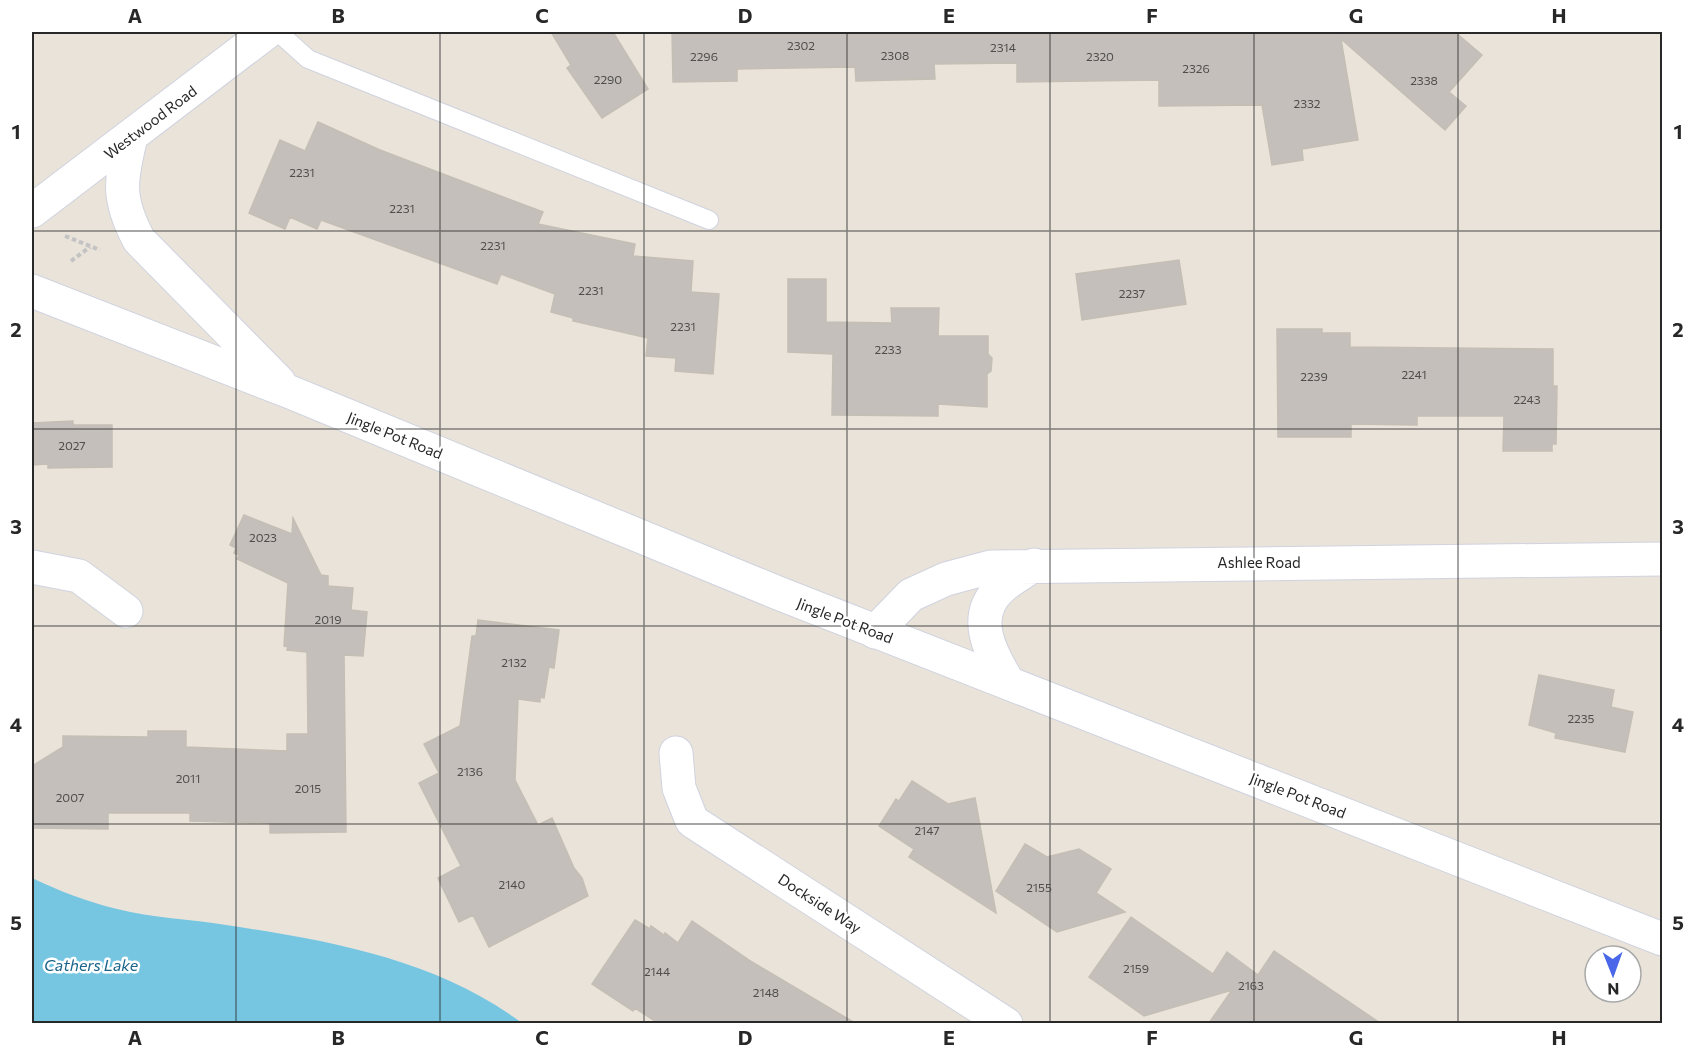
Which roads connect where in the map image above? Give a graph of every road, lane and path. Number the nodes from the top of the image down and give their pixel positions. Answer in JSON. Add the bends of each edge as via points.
{"nodes":[{"id":1,"x":267,"y":32,"type":"edge"},
{"id":2,"x":278,"y":32,"type":"edge"},
{"id":3,"x":131,"y":137,"type":"junction"},
{"id":4,"x":32,"y":211,"type":"edge"},
{"id":5,"x":709,"y":220,"type":"dead end"},
{"id":6,"x":65,"y":236,"type":"dead end"},
{"id":7,"x":90,"y":246,"type":"junction"},
{"id":8,"x":110,"y":254,"type":"dead end"},
{"id":9,"x":71,"y":261,"type":"dead end"},
{"id":10,"x":32,"y":291,"type":"edge"},
{"id":11,"x":290,"y":392,"type":"junction"},
{"id":12,"x":1662,"y":559,"type":"edge"},
{"id":13,"x":1034,"y":566,"type":"junction"},
{"id":14,"x":32,"y":567,"type":"edge"},
{"id":15,"x":126,"y":611,"type":"dead end"},
{"id":16,"x":875,"y":632,"type":"junction"},
{"id":17,"x":1008,"y":682,"type":"junction"},
{"id":18,"x":676,"y":753,"type":"dead end"},
{"id":19,"x":1662,"y":939,"type":"edge"},
{"id":20,"x":1006,"y":1023,"type":"edge"}],
"edges":[{"from":1,"to":3,"type":"street","name":"Westwood Road"},
{"from":2,"to":5,"type":"lane","via":[[308,59]]},
{"from":3,"to":4,"type":"street","name":"Westwood Road"},
{"from":3,"to":11,"type":"street","via":[[122,191],[125,215],[139,240]]},
{"from":6,"to":7,"type":"path"},
{"from":7,"to":8,"type":"path"},
{"from":7,"to":9,"type":"path"},
{"from":10,"to":11,"type":"street","name":"Jingle Pot Road"},
{"from":11,"to":16,"type":"street","name":"Jingle Pot Road"},
{"from":12,"to":13,"type":"street","name":"Ashlee Road"},
{"from":13,"to":16,"type":"street","name":"Ashlee Road","via":[[991,567],[946,579],[911,595]]},
{"from":13,"to":17,"type":"street","via":[[999,590],[984,623],[991,654]]},
{"from":14,"to":15,"type":"street","via":[[78,576]]},
{"from":16,"to":17,"type":"street","name":"Jingle Pot Road"},
{"from":17,"to":19,"type":"street","name":"Jingle Pot Road"},
{"from":18,"to":20,"type":"street","name":"Dockside Way","via":[[679,788],[692,821]]}]}
